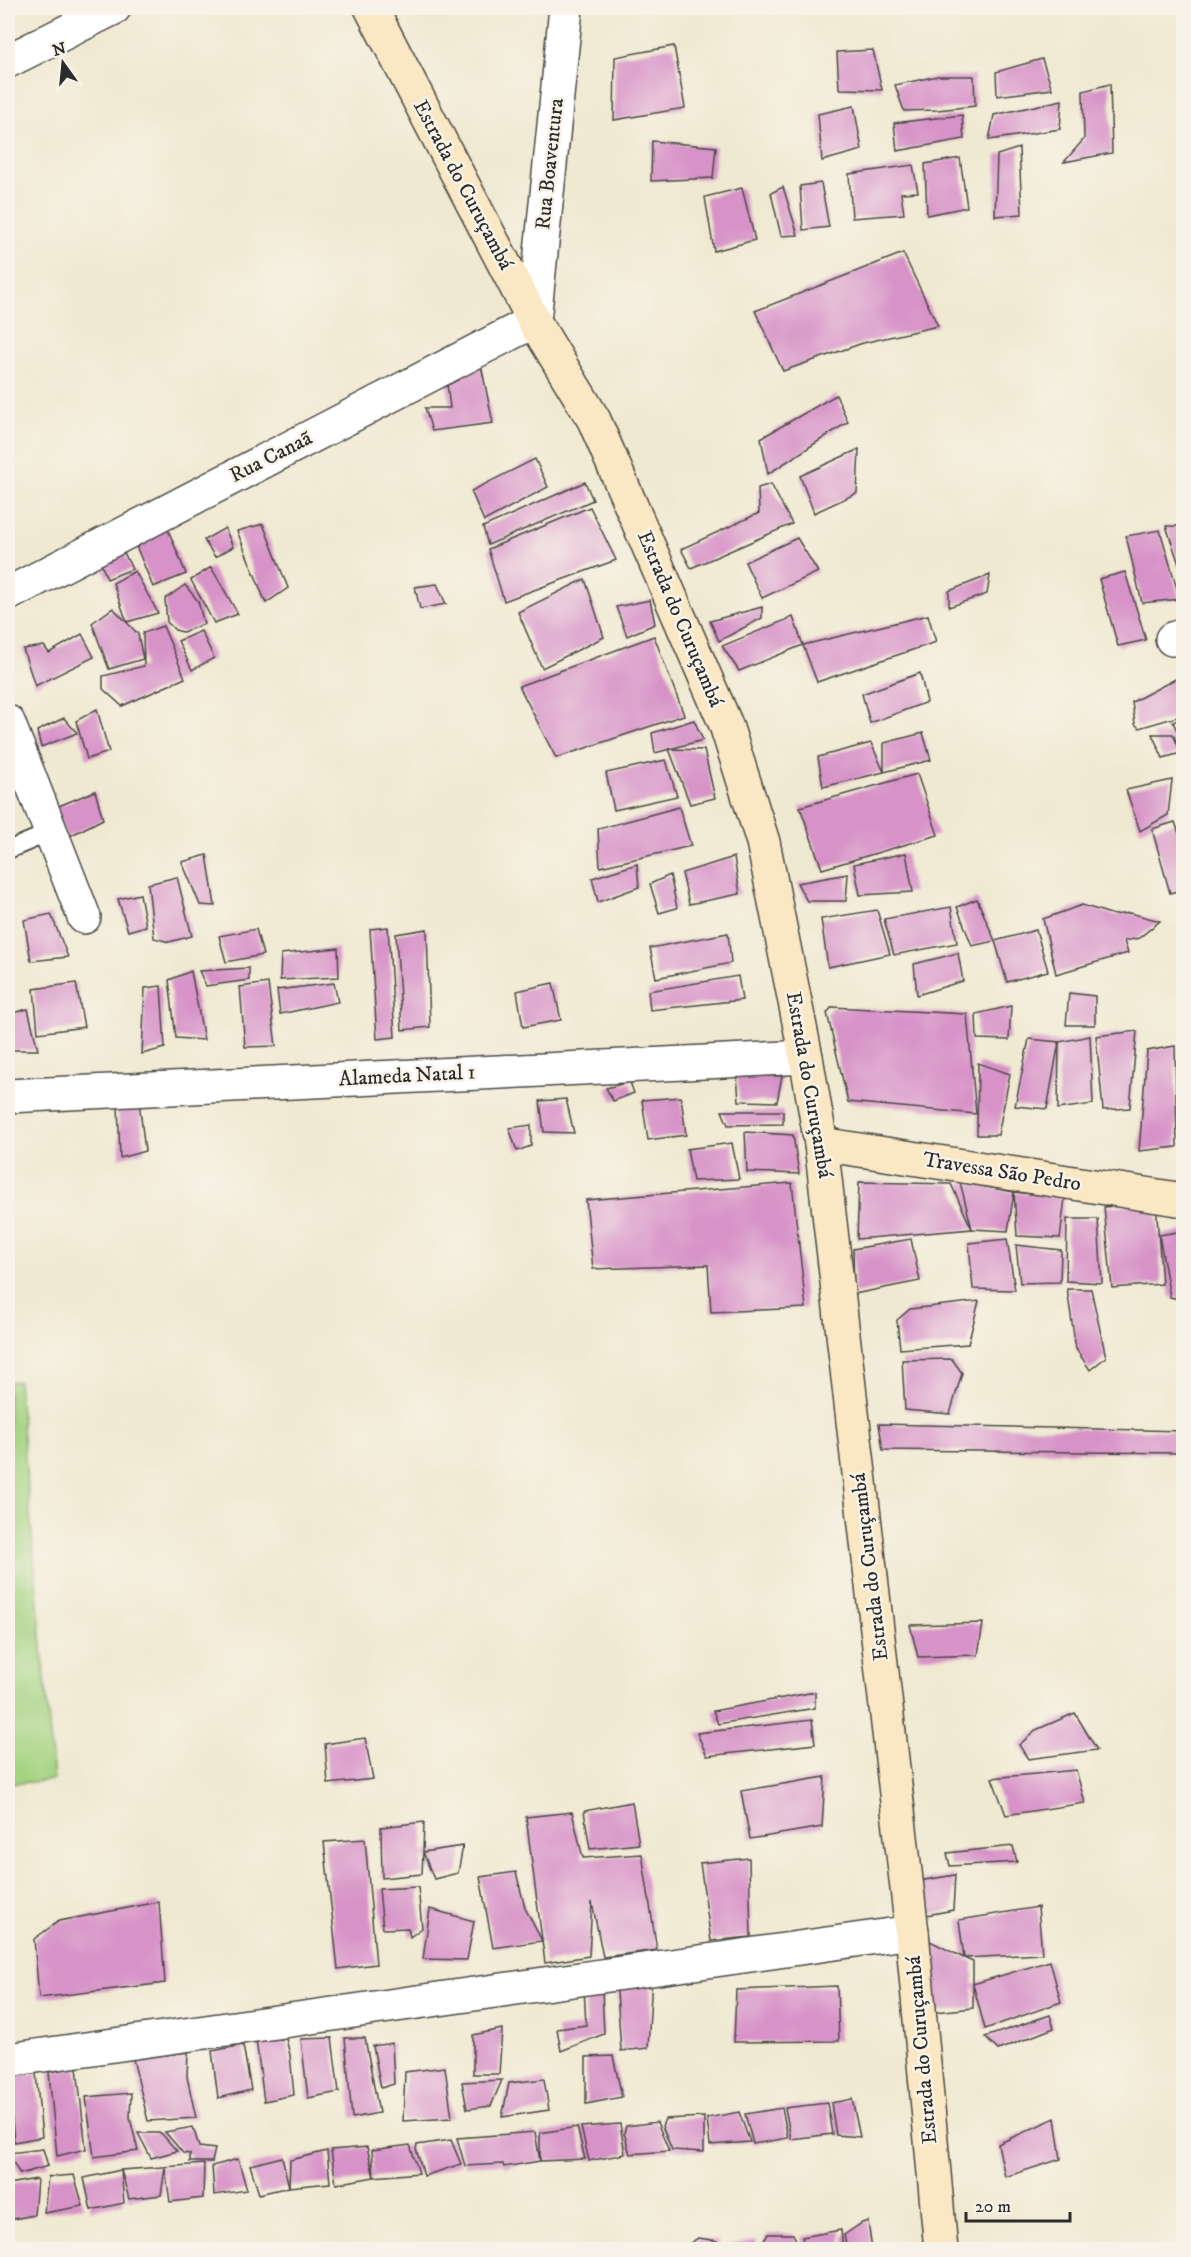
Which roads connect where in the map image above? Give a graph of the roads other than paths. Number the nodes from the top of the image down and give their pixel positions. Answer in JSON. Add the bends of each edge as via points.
{"nodes":[{"id":1,"x":114,"y":8,"type":"edge"},
{"id":2,"x":370,"y":8,"type":"edge"},
{"id":3,"x":566,"y":8,"type":"edge"},
{"id":4,"x":8,"y":61,"type":"edge"},
{"id":5,"x":534,"y":321,"type":"junction"},
{"id":6,"x":8,"y":594,"type":"edge"},
{"id":7,"x":8,"y":722,"type":"edge"},
{"id":8,"x":51,"y":832,"type":"junction"},
{"id":9,"x":8,"y":850,"type":"edge"},
{"id":10,"x":84,"y":917,"type":"dead end"},
{"id":11,"x":806,"y":1057,"type":"junction"},
{"id":12,"x":8,"y":1096,"type":"edge"},
{"id":13,"x":821,"y":1144,"type":"junction"},
{"id":14,"x":1184,"y":1200,"type":"edge"},
{"id":15,"x":912,"y":1932,"type":"junction"},
{"id":16,"x":8,"y":2060,"type":"edge"},
{"id":17,"x":941,"y":2250,"type":"edge"}],
"edges":[{"from":1,"to":4,"type":"street"},
{"from":2,"to":5,"type":"street","name":"Estrada do Curuçambá"},
{"from":3,"to":5,"type":"street","name":"Rua Boaventura"},
{"from":5,"to":6,"type":"street","name":"Rua Canaã"},
{"from":5,"to":11,"type":"street","name":"Estrada do Curuçambá","via":[[594,420],[726,725],[763,842]]},
{"from":7,"to":8,"type":"street"},
{"from":8,"to":9,"type":"lane"},
{"from":8,"to":10,"type":"street"},
{"from":11,"to":12,"type":"street","name":"Alameda Natal 1"},
{"from":11,"to":13,"type":"street","name":"Estrada do Curuçambá"},
{"from":13,"to":14,"type":"street","name":"Travessa São Pedro"},
{"from":13,"to":15,"type":"street","name":"Estrada do Curuçambá"},
{"from":15,"to":16,"type":"street"},
{"from":15,"to":17,"type":"street","name":"Estrada do Curuçambá"}]}
